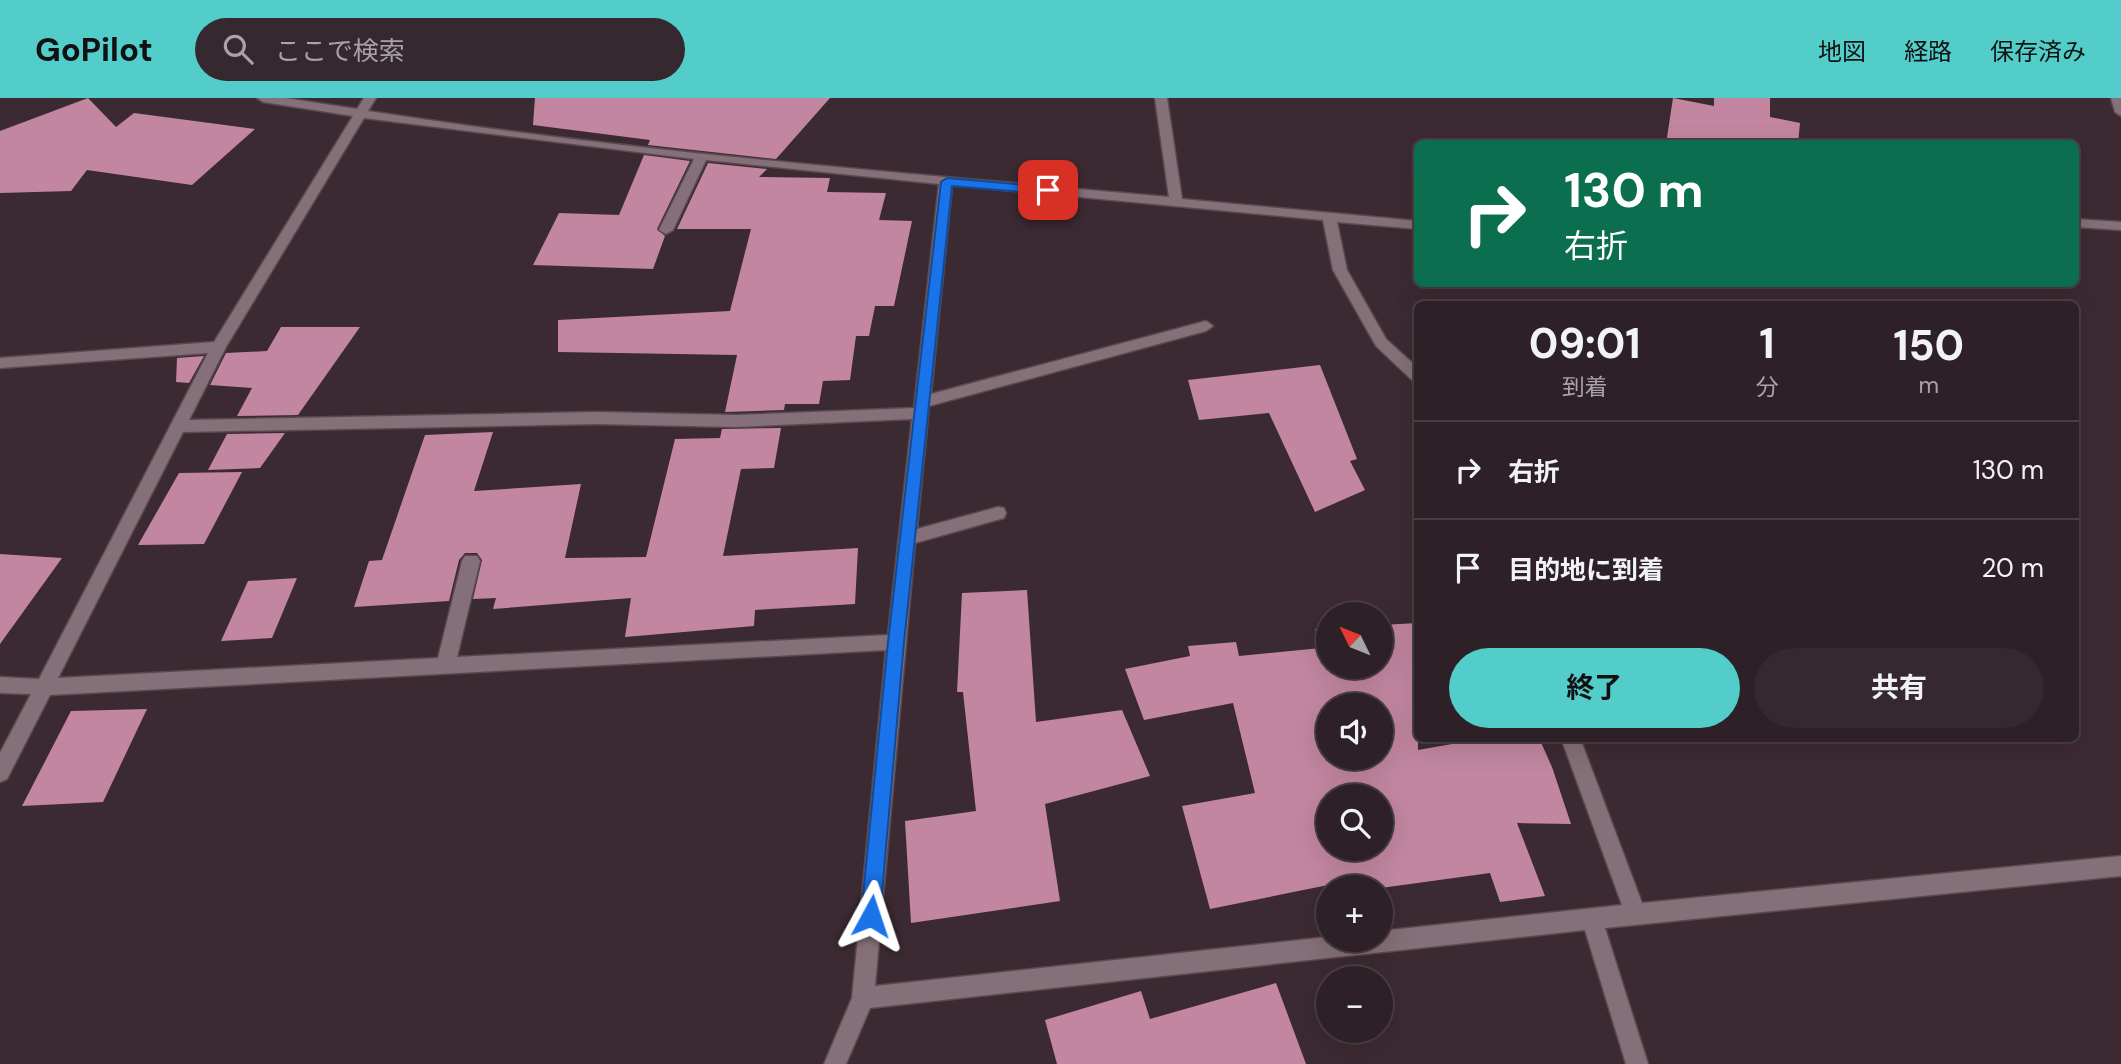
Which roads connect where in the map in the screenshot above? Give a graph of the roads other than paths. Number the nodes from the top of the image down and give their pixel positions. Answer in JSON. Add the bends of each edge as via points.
{"nodes":[{"id":1,"x":263,"y":98,"type":"edge"},
{"id":2,"x":370,"y":98,"type":"edge"},
{"id":3,"x":1161,"y":98,"type":"edge"},
{"id":4,"x":2117,"y":98,"type":"edge"},
{"id":5,"x":2121,"y":112,"type":"edge"},
{"id":6,"x":361,"y":115,"type":"junction"},
{"id":7,"x":702,"y":156,"type":"junction"},
{"id":8,"x":947,"y":182,"type":"junction"},
{"id":9,"x":1176,"y":201,"type":"junction"},
{"id":10,"x":1329,"y":217,"type":"junction"},
{"id":11,"x":2079,"y":223,"type":"edge"},
{"id":12,"x":1414,"y":225,"type":"edge"},
{"id":13,"x":2121,"y":226,"type":"edge"},
{"id":14,"x":666,"y":230,"type":"dead end"},
{"id":15,"x":1206,"y":326,"type":"dead end"},
{"id":16,"x":219,"y":347,"type":"junction"},
{"id":17,"x":0,"y":363,"type":"edge"},
{"id":18,"x":1414,"y":373,"type":"edge"},
{"id":19,"x":922,"y":407,"type":"junction"},
{"id":20,"x":179,"y":426,"type":"junction"},
{"id":21,"x":998,"y":513,"type":"dead end"},
{"id":22,"x":908,"y":538,"type":"junction"},
{"id":23,"x":471,"y":561,"type":"dead end"},
{"id":24,"x":896,"y":642,"type":"junction"},
{"id":25,"x":446,"y":666,"type":"junction"},
{"id":26,"x":0,"y":685,"type":"edge"},
{"id":27,"x":46,"y":687,"type":"junction"},
{"id":28,"x":1572,"y":742,"type":"edge"},
{"id":29,"x":0,"y":773,"type":"edge"},
{"id":30,"x":2121,"y":866,"type":"edge"},
{"id":31,"x":1636,"y":914,"type":"junction"},
{"id":32,"x":1592,"y":919,"type":"junction"},
{"id":33,"x":863,"y":999,"type":"junction"},
{"id":34,"x":835,"y":1064,"type":"edge"},
{"id":35,"x":1636,"y":1064,"type":"edge"}],
"edges":[{"from":1,"to":6,"type":"street"},
{"from":2,"to":6,"type":"street"},
{"from":3,"to":9,"type":"street"},
{"from":4,"to":5,"type":"street"},
{"from":6,"to":7,"type":"street"},
{"from":6,"to":16,"type":"street"},
{"from":7,"to":8,"type":"street"},
{"from":7,"to":14,"type":"street"},
{"from":8,"to":9,"type":"street"},
{"from":8,"to":19,"type":"street"},
{"from":9,"to":10,"type":"street"},
{"from":10,"to":12,"type":"street"},
{"from":10,"to":18,"type":"street","via":[[1340,270],[1381,342]]},
{"from":11,"to":13,"type":"street"},
{"from":15,"to":19,"type":"street"},
{"from":16,"to":17,"type":"street"},
{"from":16,"to":20,"type":"street"},
{"from":19,"to":20,"type":"street","via":[[736,421],[597,418]]},
{"from":19,"to":22,"type":"street"},
{"from":20,"to":27,"type":"street"},
{"from":21,"to":22,"type":"street"},
{"from":22,"to":24,"type":"street"},
{"from":23,"to":25,"type":"street"},
{"from":24,"to":25,"type":"street"},
{"from":24,"to":33,"type":"street"},
{"from":25,"to":27,"type":"street"},
{"from":26,"to":27,"type":"street"},
{"from":27,"to":29,"type":"street"},
{"from":28,"to":31,"type":"street"},
{"from":30,"to":31,"type":"street"},
{"from":31,"to":32,"type":"street"},
{"from":32,"to":33,"type":"street"},
{"from":32,"to":35,"type":"street"},
{"from":33,"to":34,"type":"street"}]}
